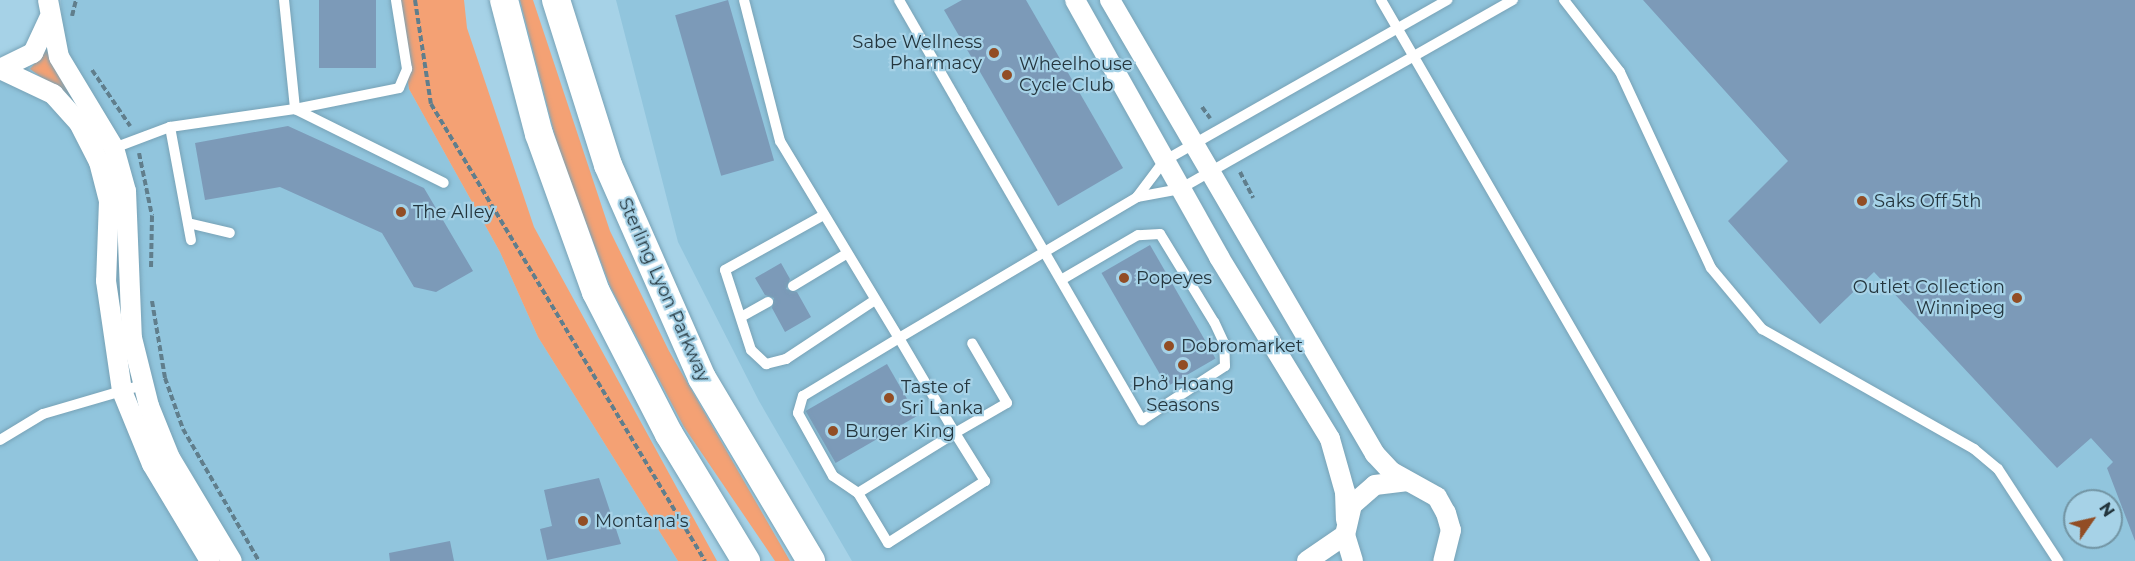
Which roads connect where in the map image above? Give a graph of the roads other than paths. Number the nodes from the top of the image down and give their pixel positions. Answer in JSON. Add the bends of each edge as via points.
{"nodes":[{"id":1,"x":284,"y":0,"type":"edge"},
{"id":2,"x":396,"y":0,"type":"edge"},
{"id":3,"x":504,"y":0,"type":"edge"},
{"id":4,"x":556,"y":0,"type":"edge"},
{"id":5,"x":744,"y":0,"type":"edge"},
{"id":6,"x":899,"y":0,"type":"edge"},
{"id":7,"x":1075,"y":0,"type":"edge"},
{"id":8,"x":1110,"y":0,"type":"edge"},
{"id":9,"x":1381,"y":0,"type":"edge"},
{"id":10,"x":1447,"y":0,"type":"edge"},
{"id":11,"x":1513,"y":0,"type":"edge"},
{"id":12,"x":1564,"y":0,"type":"edge"},
{"id":13,"x":48,"y":5,"type":"edge"},
{"id":14,"x":1397,"y":30,"type":"junction"},
{"id":15,"x":1413,"y":57,"type":"junction"},
{"id":16,"x":0,"y":69,"type":"edge"},
{"id":17,"x":295,"y":109,"type":"junction"},
{"id":18,"x":170,"y":127,"type":"junction"},
{"id":19,"x":1192,"y":145,"type":"junction"},
{"id":20,"x":114,"y":148,"type":"junction"},
{"id":21,"x":1164,"y":161,"type":"junction"},
{"id":22,"x":1207,"y":173,"type":"junction"},
{"id":23,"x":444,"y":183,"type":"dead end"},
{"id":24,"x":1180,"y":189,"type":"junction"},
{"id":25,"x":1137,"y":197,"type":"junction"},
{"id":26,"x":822,"y":216,"type":"junction"},
{"id":27,"x":188,"y":223,"type":"junction"},
{"id":28,"x":230,"y":233,"type":"dead end"},
{"id":29,"x":191,"y":240,"type":"dead end"},
{"id":30,"x":1043,"y":250,"type":"junction"},
{"id":31,"x":846,"y":254,"type":"junction"},
{"id":32,"x":1061,"y":280,"type":"junction"},
{"id":33,"x":793,"y":285,"type":"dead end"},
{"id":34,"x":875,"y":300,"type":"junction"},
{"id":35,"x":768,"y":302,"type":"dead end"},
{"id":36,"x":741,"y":317,"type":"junction"},
{"id":37,"x":899,"y":338,"type":"junction"},
{"id":38,"x":972,"y":343,"type":"dead end"},
{"id":39,"x":142,"y":385,"type":"junction"},
{"id":40,"x":122,"y":391,"type":"junction"},
{"id":41,"x":955,"y":433,"type":"junction"},
{"id":42,"x":0,"y":440,"type":"edge"},
{"id":43,"x":1406,"y":480,"type":"junction"},
{"id":44,"x":858,"y":493,"type":"junction"},
{"id":45,"x":1345,"y":527,"type":"junction"},
{"id":46,"x":1448,"y":557,"type":"edge"},
{"id":47,"x":210,"y":561,"type":"edge"},
{"id":48,"x":232,"y":561,"type":"edge"},
{"id":49,"x":746,"y":561,"type":"edge"},
{"id":50,"x":811,"y":561,"type":"edge"},
{"id":51,"x":1307,"y":561,"type":"edge"},
{"id":52,"x":1353,"y":561,"type":"edge"},
{"id":53,"x":1706,"y":561,"type":"edge"},
{"id":54,"x":2058,"y":561,"type":"edge"}],
"edges":[{"from":1,"to":17,"type":"lane"},
{"from":2,"to":17,"type":"lane","via":[[407,69],[399,88]]},
{"from":3,"to":49,"type":"main road","via":[[539,134],[596,292],[669,434]]},
{"from":4,"to":50,"type":"main road","name":"Sterling Lyon Parkway","via":[[608,165],[702,378]]},
{"from":5,"to":26,"type":"lane","via":[[780,141]]},
{"from":6,"to":30,"type":"lane"},
{"from":7,"to":21,"type":"street"},
{"from":8,"to":19,"type":"street"},
{"from":9,"to":14,"type":"lane"},
{"from":10,"to":14,"type":"lane"},
{"from":11,"to":15,"type":"lane"},
{"from":12,"to":54,"type":"lane","via":[[1620,72],[1711,268],[1762,329],[1974,450],[2004,477]]},
{"from":13,"to":16,"type":"street","via":[[33,53]]},
{"from":13,"to":20,"type":"street","via":[[59,57]]},
{"from":14,"to":15,"type":"lane"},
{"from":14,"to":19,"type":"lane"},
{"from":15,"to":22,"type":"lane"},
{"from":15,"to":53,"type":"lane"},
{"from":16,"to":40,"type":"street","via":[[54,94],[79,123],[99,162],[109,201],[106,281]]},
{"from":17,"to":18,"type":"lane"},
{"from":17,"to":23,"type":"lane"},
{"from":18,"to":20,"type":"lane"},
{"from":18,"to":27,"type":"lane"},
{"from":19,"to":21,"type":"lane"},
{"from":19,"to":22,"type":"street"},
{"from":20,"to":39,"type":"street","via":[[126,191],[132,338]]},
{"from":21,"to":24,"type":"street"},
{"from":21,"to":25,"type":"lane"},
{"from":22,"to":24,"type":"lane"},
{"from":22,"to":43,"type":"street","via":[[1375,454]]},
{"from":24,"to":25,"type":"lane"},
{"from":24,"to":45,"type":"street","via":[[1330,440],[1345,492]]},
{"from":25,"to":30,"type":"lane"},
{"from":26,"to":31,"type":"lane"},
{"from":26,"to":36,"type":"lane","via":[[725,270]]},
{"from":27,"to":28,"type":"lane"},
{"from":27,"to":29,"type":"lane"},
{"from":30,"to":32,"type":"lane"},
{"from":30,"to":37,"type":"lane"},
{"from":31,"to":33,"type":"lane"},
{"from":31,"to":34,"type":"lane"},
{"from":32,"to":32,"type":"lane","via":[[1142,420],[1225,366],[1224,343],[1208,312],[1168,242],[1150,231]]},
{"from":34,"to":36,"type":"lane","via":[[786,359],[766,364],[751,350]]},
{"from":34,"to":37,"type":"lane"},
{"from":35,"to":36,"type":"lane"},
{"from":37,"to":41,"type":"lane"},
{"from":37,"to":44,"type":"lane","via":[[803,396],[798,412],[833,476]]},
{"from":38,"to":41,"type":"lane","via":[[1007,404]]},
{"from":39,"to":40,"type":"lane"},
{"from":39,"to":48,"type":"street","via":[[170,458]]},
{"from":40,"to":42,"type":"lane","via":[[42,414]]},
{"from":40,"to":47,"type":"street","via":[[152,464]]},
{"from":41,"to":44,"type":"lane"},
{"from":41,"to":44,"type":"lane","via":[[985,481],[888,543]]},
{"from":43,"to":45,"type":"street","via":[[1390,480],[1362,493]]},
{"from":43,"to":46,"type":"street","via":[[1423,486],[1442,505],[1451,530]]},
{"from":45,"to":51,"type":"street"},
{"from":45,"to":52,"type":"street"}]}
